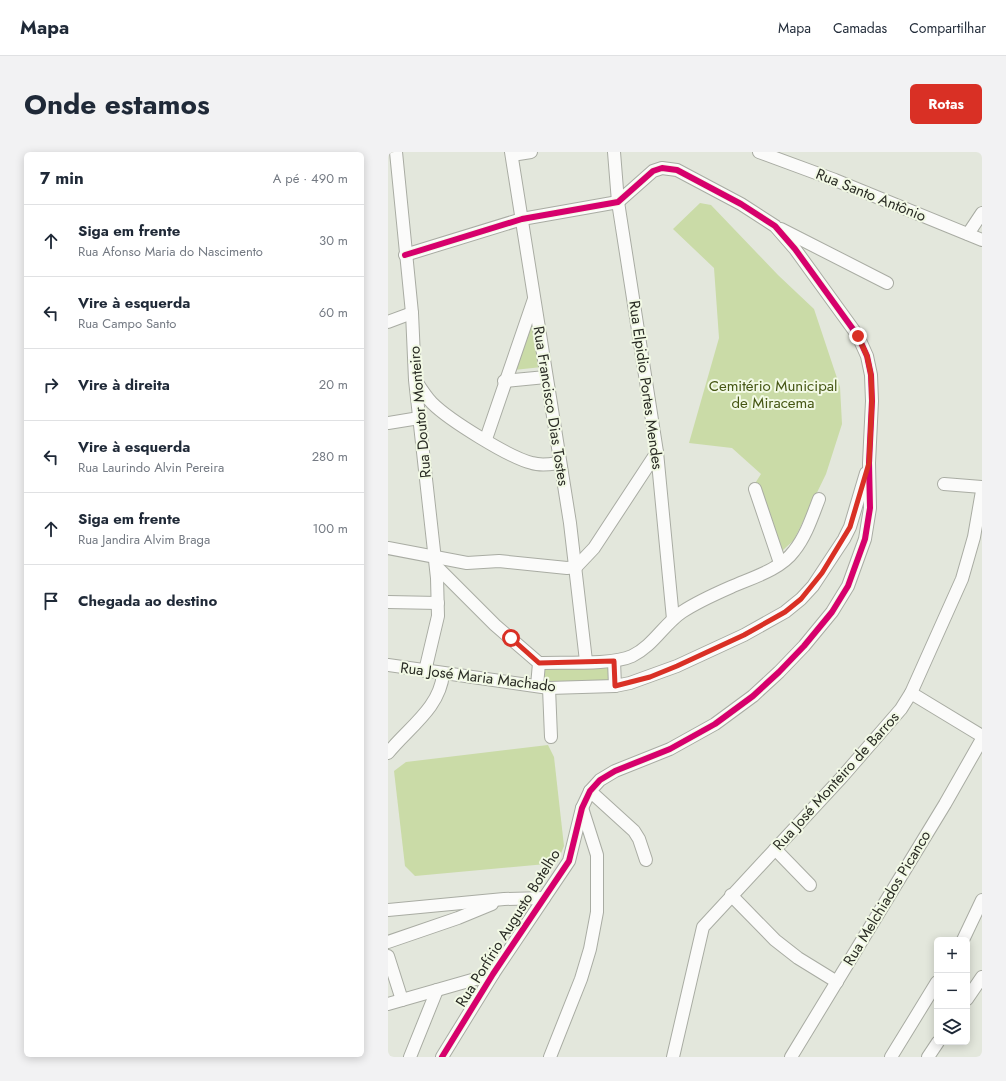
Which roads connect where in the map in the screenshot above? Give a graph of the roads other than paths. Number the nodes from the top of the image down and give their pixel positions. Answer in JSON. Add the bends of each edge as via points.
{"nodes":[{"id":1,"x":396,"y":152,"type":"edge"},
{"id":2,"x":531,"y":152,"type":"edge"},
{"id":3,"x":614,"y":152,"type":"edge"},
{"id":4,"x":759,"y":152,"type":"edge"},
{"id":5,"x":512,"y":154,"type":"edge"},
{"id":6,"x":618,"y":202,"type":"junction"},
{"id":7,"x":982,"y":213,"type":"edge"},
{"id":8,"x":522,"y":220,"type":"junction"},
{"id":9,"x":775,"y":226,"type":"junction"},
{"id":10,"x":968,"y":234,"type":"junction"},
{"id":11,"x":982,"y":240,"type":"edge"},
{"id":12,"x":405,"y":255,"type":"junction"},
{"id":13,"x":887,"y":283,"type":"dead end"},
{"id":14,"x":534,"y":298,"type":"junction"},
{"id":15,"x":412,"y":313,"type":"junction"},
{"id":16,"x":388,"y":322,"type":"edge"},
{"id":17,"x":546,"y":377,"type":"junction"},
{"id":18,"x":415,"y":380,"type":"junction"},
{"id":19,"x":504,"y":381,"type":"junction"},
{"id":20,"x":419,"y":418,"type":"junction"},
{"id":21,"x":388,"y":423,"type":"edge"},
{"id":22,"x":486,"y":439,"type":"junction"},
{"id":23,"x":657,"y":452,"type":"junction"},
{"id":24,"x":560,"y":463,"type":"junction"},
{"id":25,"x":869,"y":463,"type":"junction"},
{"id":26,"x":944,"y":484,"type":"dead end"},
{"id":27,"x":982,"y":488,"type":"edge"},
{"id":28,"x":755,"y":489,"type":"dead end"},
{"id":29,"x":982,"y":491,"type":"edge"},
{"id":30,"x":819,"y":499,"type":"dead end"},
{"id":31,"x":388,"y":548,"type":"edge"},
{"id":32,"x":435,"y":561,"type":"junction"},
{"id":33,"x":780,"y":562,"type":"junction"},
{"id":34,"x":576,"y":567,"type":"junction"},
{"id":35,"x":388,"y":602,"type":"edge"},
{"id":36,"x":438,"y":603,"type":"junction"},
{"id":37,"x":672,"y":619,"type":"junction"},
{"id":38,"x":586,"y":661,"type":"junction"},
{"id":39,"x":614,"y":661,"type":"junction"},
{"id":40,"x":539,"y":663,"type":"junction"},
{"id":41,"x":388,"y":665,"type":"edge"},
{"id":42,"x":425,"y":670,"type":"junction"},
{"id":43,"x":443,"y":674,"type":"junction"},
{"id":44,"x":615,"y":686,"type":"junction"},
{"id":45,"x":543,"y":687,"type":"junction"},
{"id":46,"x":911,"y":693,"type":"junction"},
{"id":47,"x":551,"y":737,"type":"dead end"},
{"id":48,"x":982,"y":738,"type":"edge"},
{"id":49,"x":388,"y":753,"type":"edge"},
{"id":50,"x":590,"y":792,"type":"junction"},
{"id":51,"x":582,"y":808,"type":"junction"},
{"id":52,"x":775,"y":848,"type":"junction"},
{"id":53,"x":646,"y":860,"type":"dead end"},
{"id":54,"x":810,"y":885,"type":"dead end"},
{"id":55,"x":731,"y":895,"type":"junction"},
{"id":56,"x":544,"y":898,"type":"junction"},
{"id":57,"x":504,"y":899,"type":"junction"},
{"id":58,"x":982,"y":900,"type":"edge"},
{"id":59,"x":388,"y":910,"type":"edge"},
{"id":60,"x":964,"y":937,"type":"edge"},
{"id":61,"x":388,"y":942,"type":"edge"},
{"id":62,"x":388,"y":956,"type":"edge"},
{"id":63,"x":493,"y":974,"type":"junction"},
{"id":64,"x":982,"y":977,"type":"edge"},
{"id":65,"x":837,"y":982,"type":"junction"},
{"id":66,"x":934,"y":987,"type":"edge"},
{"id":67,"x":437,"y":990,"type":"junction"},
{"id":68,"x":970,"y":995,"type":"edge"},
{"id":69,"x":402,"y":1000,"type":"junction"},
{"id":70,"x":388,"y":1004,"type":"edge"},
{"id":71,"x":936,"y":1045,"type":"edge"},
{"id":72,"x":549,"y":1056,"type":"edge"},
{"id":73,"x":410,"y":1057,"type":"edge"},
{"id":74,"x":442,"y":1057,"type":"edge"},
{"id":75,"x":673,"y":1057,"type":"edge"},
{"id":76,"x":791,"y":1057,"type":"edge"},
{"id":77,"x":891,"y":1057,"type":"edge"},
{"id":78,"x":928,"y":1057,"type":"edge"}],
"edges":[{"from":1,"to":12,"type":"street","name":"Rua Doutor Monteiro"},
{"from":2,"to":5,"type":"street"},
{"from":3,"to":6,"type":"street","name":"Rua Elpidio Portes Mendes"},
{"from":4,"to":10,"type":"street","name":"Rua Santo Antônio"},
{"from":5,"to":8,"type":"street","name":"Rua Francisco Dias Tostes"},
{"from":6,"to":8,"type":"street"},
{"from":6,"to":9,"type":"street","via":[[653,171],[662,168],[677,170],[741,204]]},
{"from":6,"to":23,"type":"street","name":"Rua Elpidio Portes Mendes"},
{"from":7,"to":10,"type":"street"},
{"from":8,"to":12,"type":"street"},
{"from":8,"to":14,"type":"street","name":"Rua Francisco Dias Tostes"},
{"from":9,"to":13,"type":"street"},
{"from":9,"to":25,"type":"street","via":[[816,275],[858,336],[867,356],[872,401]]},
{"from":10,"to":11,"type":"street","name":"Rua Santo Antônio"},
{"from":12,"to":15,"type":"street","name":"Rua Doutor Monteiro"},
{"from":14,"to":17,"type":"street","name":"Rua Francisco Dias Tostes"},
{"from":14,"to":19,"type":"street"},
{"from":15,"to":16,"type":"street"},
{"from":15,"to":18,"type":"street","name":"Rua Doutor Monteiro"},
{"from":17,"to":19,"type":"street"},
{"from":17,"to":24,"type":"street","name":"Rua Francisco Dias Tostes"},
{"from":18,"to":20,"type":"street","name":"Rua Doutor Monteiro"},
{"from":18,"to":22,"type":"street","via":[[425,395],[444,413]]},
{"from":19,"to":22,"type":"street"},
{"from":20,"to":21,"type":"street"},
{"from":20,"to":32,"type":"street","name":"Rua Doutor Monteiro"},
{"from":22,"to":24,"type":"street","via":[[522,461],[535,464]]},
{"from":23,"to":34,"type":"street","via":[[594,548]]},
{"from":23,"to":37,"type":"street","name":"Rua Elpidio Portes Mendes"},
{"from":24,"to":34,"type":"street","name":"Rua Francisco Dias Tostes"},
{"from":25,"to":44,"type":"street","name":"Rua José Maria Machado","via":[[850,527],[813,586],[801,599],[785,612],[744,635],[670,669]]},
{"from":25,"to":50,"type":"street","name":"Rua Porfírio Augusto Botelho","via":[[870,508],[857,564],[848,586],[832,612],[804,646],[753,696],[715,724],[670,749],[615,771],[600,780]]},
{"from":26,"to":27,"type":"street"},
{"from":28,"to":33,"type":"street"},
{"from":29,"to":46,"type":"street","name":"Rua José Monteiro de Barros","via":[[974,537],[962,579]]},
{"from":30,"to":33,"type":"street","via":[[802,539],[793,552]]},
{"from":31,"to":32,"type":"street"},
{"from":32,"to":34,"type":"street","via":[[499,561]]},
{"from":32,"to":36,"type":"street","name":"Rua Doutor Monteiro"},
{"from":32,"to":40,"type":"street","via":[[490,620]]},
{"from":33,"to":37,"type":"street","via":[[759,575],[694,605]]},
{"from":34,"to":38,"type":"street","name":"Rua Francisco Dias Tostes"},
{"from":35,"to":36,"type":"street"},
{"from":36,"to":42,"type":"street","name":"Rua Doutor Monteiro","via":[[438,616]]},
{"from":37,"to":39,"type":"street","via":[[663,631],[632,656]]},
{"from":38,"to":39,"type":"street"},
{"from":38,"to":40,"type":"street"},
{"from":39,"to":44,"type":"street"},
{"from":40,"to":45,"type":"street"},
{"from":41,"to":42,"type":"street","name":"Rua José Maria Machado"},
{"from":42,"to":43,"type":"street","name":"Rua José Maria Machado"},
{"from":43,"to":45,"type":"street","name":"Rua José Maria Machado","via":[[497,679]]},
{"from":43,"to":49,"type":"street","via":[[442,684],[433,703]]},
{"from":44,"to":45,"type":"street","name":"Rua José Maria Machado"},
{"from":45,"to":47,"type":"street"},
{"from":46,"to":48,"type":"street"},
{"from":46,"to":52,"type":"street","name":"Rua José Monteiro de Barros","via":[[901,709],[842,777]]},
{"from":48,"to":65,"type":"street","name":"Rua Melchiados Picanco"},
{"from":50,"to":51,"type":"street","name":"Rua Porfírio Augusto Botelho"},
{"from":50,"to":53,"type":"street","via":[[634,830]]},
{"from":51,"to":56,"type":"street","name":"Rua Porfírio Augusto Botelho","via":[[569,861]]},
{"from":51,"to":72,"type":"street","via":[[597,856],[597,912],[581,978]]},
{"from":52,"to":54,"type":"street"},
{"from":52,"to":55,"type":"street","name":"Rua José Monteiro de Barros"},
{"from":55,"to":65,"type":"street","via":[[775,940]]},
{"from":55,"to":75,"type":"street","name":"Rua José Monteiro de Barros","via":[[703,927]]},
{"from":56,"to":57,"type":"street"},
{"from":56,"to":63,"type":"street","name":"Rua Porfírio Augusto Botelho"},
{"from":57,"to":59,"type":"street"},
{"from":57,"to":61,"type":"street"},
{"from":58,"to":60,"type":"street"},
{"from":62,"to":69,"type":"street"},
{"from":63,"to":67,"type":"street"},
{"from":63,"to":74,"type":"street","name":"Rua Porfírio Augusto Botelho"},
{"from":64,"to":68,"type":"street"},
{"from":65,"to":76,"type":"street","name":"Rua Melchiados Picanco"},
{"from":66,"to":77,"type":"street"},
{"from":67,"to":69,"type":"street"},
{"from":67,"to":73,"type":"street"},
{"from":69,"to":70,"type":"street"},
{"from":71,"to":78,"type":"street"}]}
